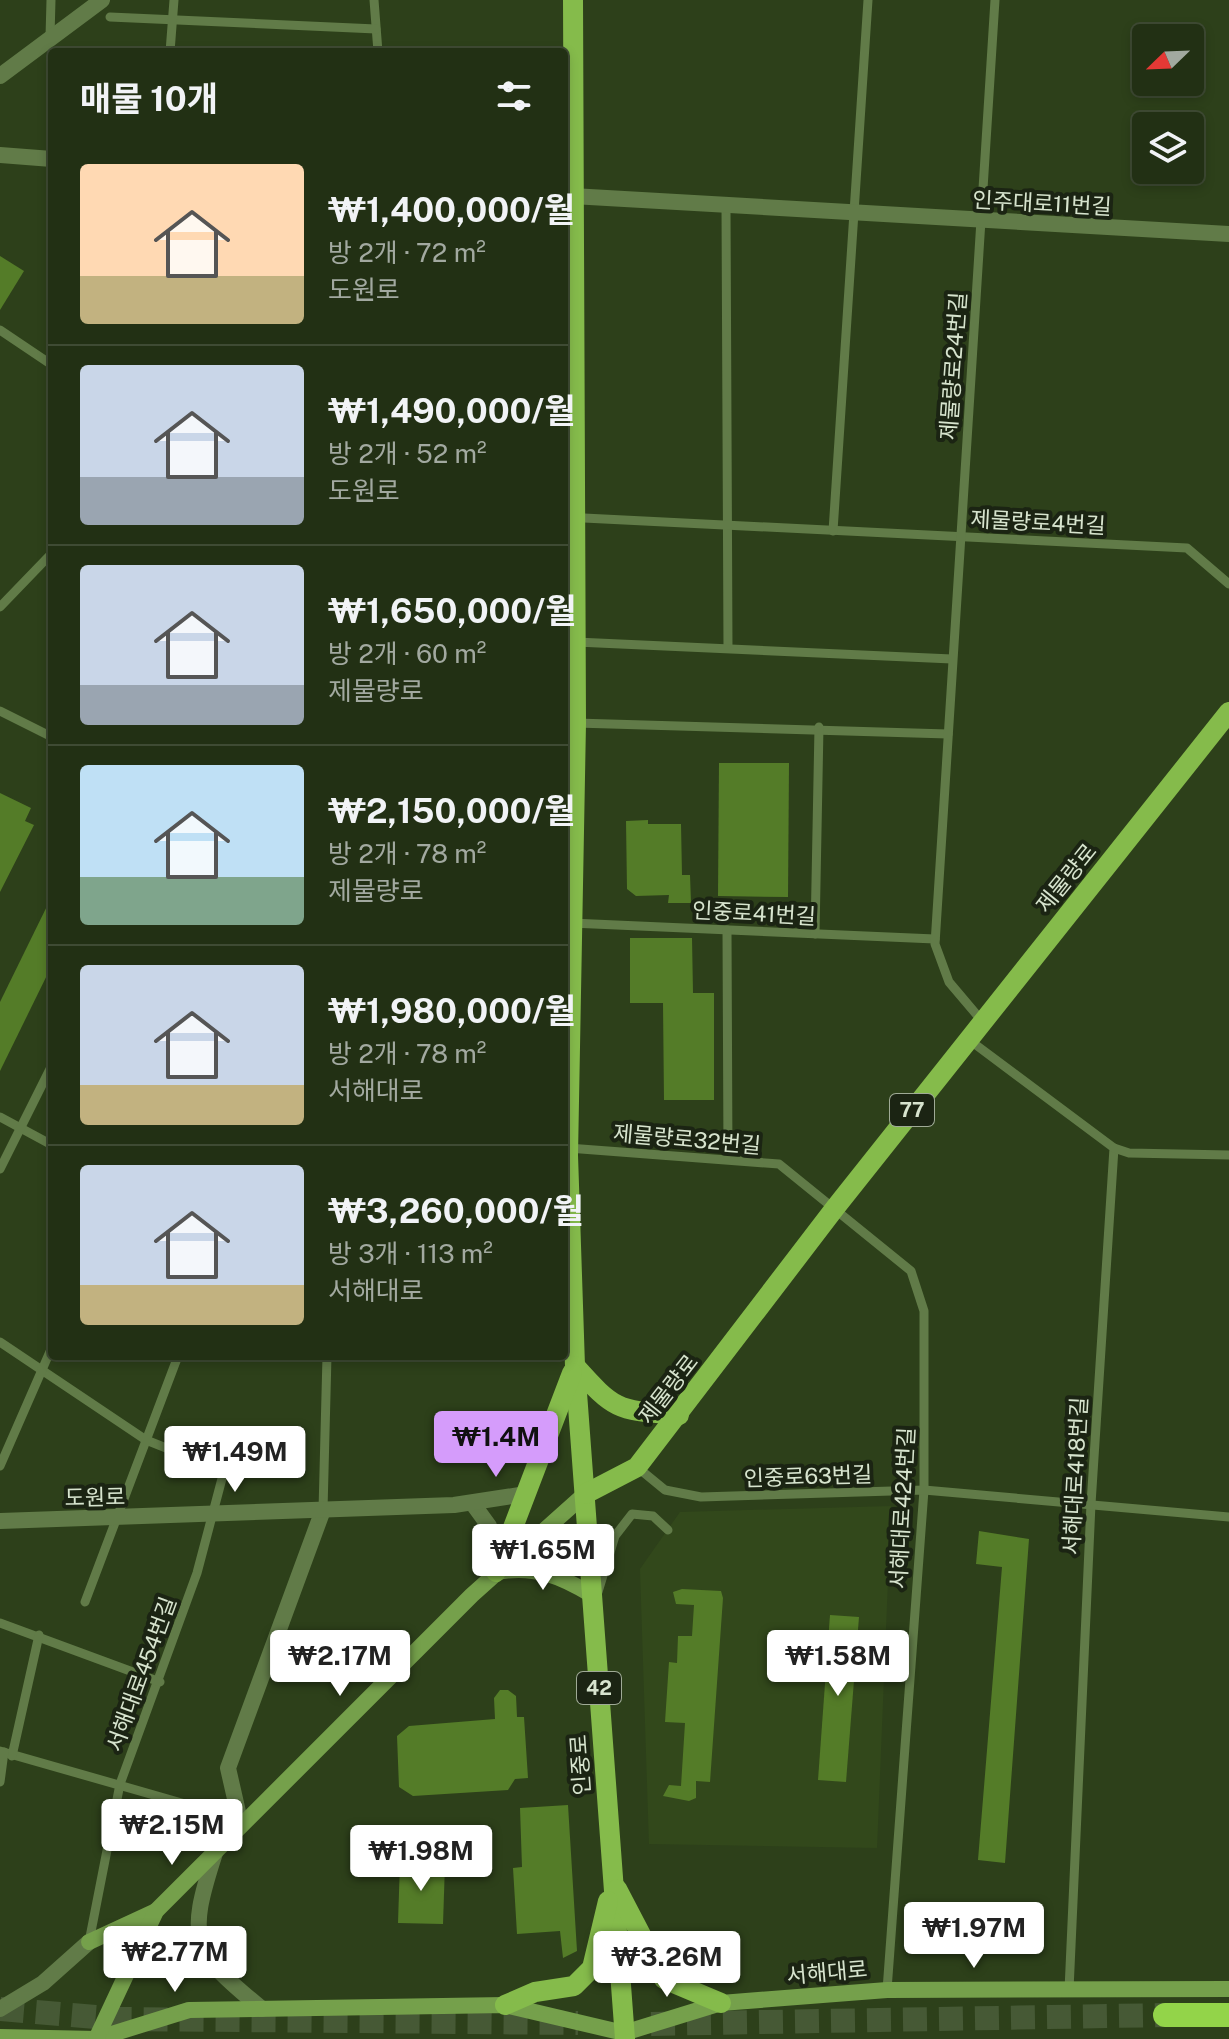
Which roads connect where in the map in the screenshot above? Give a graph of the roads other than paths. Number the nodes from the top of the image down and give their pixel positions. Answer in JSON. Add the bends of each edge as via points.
{"nodes":[{"id":1,"x":51,"y":0,"type":"edge"},
{"id":2,"x":102,"y":0,"type":"edge"},
{"id":3,"x":174,"y":0,"type":"edge"},
{"id":4,"x":374,"y":0,"type":"edge"},
{"id":5,"x":573,"y":0,"type":"edge"},
{"id":6,"x":868,"y":0,"type":"edge"},
{"id":7,"x":995,"y":0,"type":"edge"},
{"id":8,"x":110,"y":17,"type":"dead end"},
{"id":9,"x":172,"y":19,"type":"junction"},
{"id":10,"x":376,"y":29,"type":"junction"},
{"id":11,"x":50,"y":37,"type":"junction"},
{"id":12,"x":170,"y":48,"type":"edge"},
{"id":13,"x":378,"y":48,"type":"edge"},
{"id":14,"x":0,"y":76,"type":"edge"},
{"id":15,"x":0,"y":155,"type":"edge"},
{"id":16,"x":48,"y":159,"type":"edge"},
{"id":17,"x":568,"y":196,"type":"edge"},
{"id":18,"x":726,"y":207,"type":"junction"},
{"id":19,"x":853,"y":215,"type":"junction"},
{"id":20,"x":980,"y":222,"type":"junction"},
{"id":21,"x":1229,"y":234,"type":"edge"},
{"id":22,"x":0,"y":330,"type":"edge"},
{"id":23,"x":48,"y":362,"type":"edge"},
{"id":24,"x":570,"y":517,"type":"edge"},
{"id":25,"x":728,"y":528,"type":"junction"},
{"id":26,"x":833,"y":531,"type":"junction"},
{"id":27,"x":961,"y":535,"type":"junction"},
{"id":28,"x":48,"y":557,"type":"edge"},
{"id":29,"x":1229,"y":584,"type":"edge"},
{"id":30,"x":0,"y":607,"type":"edge"},
{"id":31,"x":575,"y":642,"type":"junction"},
{"id":32,"x":728,"y":648,"type":"junction"},
{"id":33,"x":952,"y":659,"type":"junction"},
{"id":34,"x":0,"y":711,"type":"edge"},
{"id":35,"x":1229,"y":712,"type":"edge"},
{"id":36,"x":572,"y":714,"type":"edge"},
{"id":37,"x":819,"y":727,"type":"junction"},
{"id":38,"x":948,"y":734,"type":"junction"},
{"id":39,"x":48,"y":735,"type":"edge"},
{"id":40,"x":568,"y":926,"type":"edge"},
{"id":41,"x":727,"y":930,"type":"junction"},
{"id":42,"x":815,"y":934,"type":"junction"},
{"id":43,"x":935,"y":939,"type":"junction"},
{"id":44,"x":982,"y":1021,"type":"junction"},
{"id":45,"x":968,"y":1039,"type":"junction"},
{"id":46,"x":48,"y":1073,"type":"edge"},
{"id":47,"x":0,"y":1117,"type":"edge"},
{"id":48,"x":21,"y":1127,"type":"junction"},
{"id":49,"x":48,"y":1143,"type":"edge"},
{"id":50,"x":1114,"y":1148,"type":"junction"},
{"id":51,"x":568,"y":1152,"type":"edge"},
{"id":52,"x":1229,"y":1155,"type":"edge"},
{"id":53,"x":728,"y":1158,"type":"junction"},
{"id":54,"x":0,"y":1169,"type":"edge"},
{"id":55,"x":568,"y":1179,"type":"edge"},
{"id":56,"x":835,"y":1208,"type":"junction"},
{"id":57,"x":0,"y":1342,"type":"edge"},
{"id":58,"x":48,"y":1355,"type":"edge"},
{"id":59,"x":176,"y":1360,"type":"edge"},
{"id":60,"x":327,"y":1360,"type":"edge"},
{"id":61,"x":575,"y":1366,"type":"junction"},
{"id":62,"x":42,"y":1367,"type":"junction"},
{"id":63,"x":679,"y":1415,"type":"junction"},
{"id":64,"x":146,"y":1440,"type":"junction"},
{"id":65,"x":0,"y":1466,"type":"edge"},
{"id":66,"x":637,"y":1467,"type":"junction"},
{"id":67,"x":924,"y":1490,"type":"junction"},
{"id":68,"x":526,"y":1494,"type":"junction"},
{"id":69,"x":585,"y":1494,"type":"junction"},
{"id":70,"x":473,"y":1504,"type":"junction"},
{"id":71,"x":1091,"y":1504,"type":"junction"},
{"id":72,"x":323,"y":1510,"type":"junction"},
{"id":73,"x":215,"y":1515,"type":"junction"},
{"id":74,"x":1229,"y":1517,"type":"edge"},
{"id":75,"x":118,"y":1519,"type":"junction"},
{"id":76,"x":0,"y":1521,"type":"edge"},
{"id":77,"x":668,"y":1530,"type":"dead end"},
{"id":78,"x":496,"y":1572,"type":"junction"},
{"id":79,"x":85,"y":1602,"type":"dead end"},
{"id":80,"x":592,"y":1603,"type":"junction"},
{"id":81,"x":0,"y":1623,"type":"edge"},
{"id":82,"x":39,"y":1635,"type":"junction"},
{"id":83,"x":160,"y":1682,"type":"junction"},
{"id":84,"x":6,"y":1753,"type":"edge"},
{"id":85,"x":0,"y":1782,"type":"edge"},
{"id":86,"x":120,"y":1784,"type":"junction"},
{"id":87,"x":241,"y":1825,"type":"junction"},
{"id":88,"x":215,"y":1853,"type":"junction"},
{"id":89,"x":613,"y":1882,"type":"junction"},
{"id":90,"x":156,"y":1911,"type":"junction"},
{"id":91,"x":89,"y":1942,"type":"junction"},
{"id":92,"x":1229,"y":1989,"type":"edge"},
{"id":93,"x":887,"y":1990,"type":"junction"},
{"id":94,"x":1069,"y":1990,"type":"junction"},
{"id":95,"x":721,"y":2003,"type":"junction"},
{"id":96,"x":505,"y":2005,"type":"junction"},
{"id":97,"x":0,"y":2009,"type":"edge"},
{"id":98,"x":262,"y":2009,"type":"junction"},
{"id":99,"x":1165,"y":2015,"type":"tunnel mouth"},
{"id":100,"x":1229,"y":2015,"type":"edge"},
{"id":101,"x":625,"y":2036,"type":"edge"},
{"id":102,"x":0,"y":2037,"type":"edge"},
{"id":103,"x":96,"y":2039,"type":"edge"},
{"id":104,"x":601,"y":2039,"type":"edge"},
{"id":105,"x":647,"y":2039,"type":"tunnel mouth"}],
"edges":[{"from":1,"to":11,"type":"lane"},
{"from":2,"to":11,"type":"street"},
{"from":3,"to":9,"type":"lane"},
{"from":4,"to":10,"type":"lane"},
{"from":5,"to":17,"type":"main road","name":"인중로","number":"42"},
{"from":6,"to":19,"type":"lane"},
{"from":7,"to":20,"type":"lane","name":"제물량로24번길"},
{"from":8,"to":9,"type":"lane"},
{"from":9,"to":10,"type":"lane"},
{"from":9,"to":12,"type":"lane"},
{"from":10,"to":13,"type":"lane"},
{"from":11,"to":14,"type":"street"},
{"from":15,"to":16,"type":"street"},
{"from":17,"to":18,"type":"street","name":"인주대로11번길"},
{"from":17,"to":24,"type":"main road","name":"인중로","number":"42"},
{"from":18,"to":19,"type":"street","name":"인주대로11번길"},
{"from":18,"to":25,"type":"lane"},
{"from":19,"to":20,"type":"street","name":"인주대로11번길"},
{"from":19,"to":26,"type":"lane"},
{"from":20,"to":21,"type":"street","name":"인주대로11번길"},
{"from":20,"to":27,"type":"lane","name":"제물량로24번길"},
{"from":22,"to":23,"type":"lane"},
{"from":24,"to":25,"type":"lane","name":"제물량로4번길"},
{"from":24,"to":31,"type":"main road","name":"인중로","number":"42"},
{"from":25,"to":26,"type":"lane","name":"제물량로4번길"},
{"from":25,"to":32,"type":"lane"},
{"from":26,"to":27,"type":"lane","name":"제물량로4번길"},
{"from":27,"to":29,"type":"lane","name":"제물량로4번길","via":[[1187,548]]},
{"from":27,"to":33,"type":"lane","name":"제물량로24번길"},
{"from":28,"to":30,"type":"lane"},
{"from":31,"to":32,"type":"lane"},
{"from":31,"to":36,"type":"main road","name":"인중로","number":"42"},
{"from":32,"to":33,"type":"lane"},
{"from":33,"to":38,"type":"lane","name":"제물량로24번길"},
{"from":34,"to":39,"type":"lane"},
{"from":35,"to":44,"type":"main road","name":"제물량로","number":"77"},
{"from":36,"to":37,"type":"lane"},
{"from":36,"to":40,"type":"main road","name":"인중로","number":"42"},
{"from":37,"to":38,"type":"lane"},
{"from":37,"to":42,"type":"lane"},
{"from":38,"to":43,"type":"lane","name":"제물량로24번길"},
{"from":40,"to":41,"type":"lane","name":"인중로41번길"},
{"from":41,"to":42,"type":"lane","name":"인중로41번길"},
{"from":41,"to":53,"type":"lane"},
{"from":42,"to":43,"type":"lane","name":"인중로41번길"},
{"from":43,"to":44,"type":"lane","name":"제물량로24번길","via":[[949,982]]},
{"from":44,"to":45,"type":"main road","name":"제물량로","number":"77"},
{"from":45,"to":50,"type":"lane"},
{"from":45,"to":56,"type":"main road","name":"제물량로","number":"77"},
{"from":46,"to":48,"type":"lane"},
{"from":47,"to":48,"type":"lane"},
{"from":48,"to":49,"type":"lane"},
{"from":48,"to":54,"type":"lane"},
{"from":50,"to":52,"type":"lane","via":[[1129,1153]]},
{"from":50,"to":71,"type":"lane","name":"서해대로418번길"},
{"from":51,"to":53,"type":"lane","name":"제물량로32번길"},
{"from":53,"to":56,"type":"lane","name":"제물량로32번길","via":[[787,1168]]},
{"from":55,"to":61,"type":"main road","name":"인중로","number":"42"},
{"from":56,"to":63,"type":"main road","name":"제물량로","number":"77"},
{"from":56,"to":67,"type":"lane","name":"서해대로424번길","via":[[911,1271],[924,1311]]},
{"from":57,"to":62,"type":"lane"},
{"from":58,"to":62,"type":"lane"},
{"from":59,"to":64,"type":"lane"},
{"from":60,"to":72,"type":"lane"},
{"from":61,"to":63,"type":"main road","via":[[605,1400],[624,1409]]},
{"from":61,"to":68,"type":"main road"},
{"from":61,"to":69,"type":"main road","name":"인중로","number":"42"},
{"from":62,"to":64,"type":"lane"},
{"from":62,"to":65,"type":"lane"},
{"from":63,"to":66,"type":"main road","name":"제물량로","number":"77"},
{"from":64,"to":73,"type":"lane","name":"서해대로454번길","via":[[224,1471]]},
{"from":64,"to":75,"type":"lane"},
{"from":66,"to":67,"type":"lane","name":"인중로63번길","via":[[665,1490],[701,1497]]},
{"from":66,"to":69,"type":"main road","name":"제물량로","number":"77"},
{"from":67,"to":71,"type":"lane","name":"인중로63번길"},
{"from":67,"to":93,"type":"lane","name":"서해대로424번길"},
{"from":68,"to":70,"type":"street","name":"도원로"},
{"from":68,"to":78,"type":"main road"},
{"from":69,"to":78,"type":"main road","name":"제물량로"},
{"from":69,"to":80,"type":"main road","name":"인중로","number":"42"},
{"from":70,"to":72,"type":"street","name":"도원로"},
{"from":70,"to":78,"type":"street","via":[[489,1526]]},
{"from":71,"to":74,"type":"lane","name":"인중로63번길"},
{"from":71,"to":94,"type":"lane","name":"서해대로418번길"},
{"from":72,"to":73,"type":"street","name":"도원로"},
{"from":72,"to":87,"type":"street","via":[[228,1768]]},
{"from":73,"to":75,"type":"street","name":"도원로"},
{"from":73,"to":83,"type":"lane","name":"서해대로454번길"},
{"from":75,"to":76,"type":"street","name":"도원로"},
{"from":75,"to":79,"type":"lane"},
{"from":77,"to":80,"type":"lane","via":[[653,1516],[632,1514],[615,1536]]},
{"from":78,"to":80,"type":"main road","via":[[552,1574]]},
{"from":78,"to":87,"type":"main road","name":"제물량로"},
{"from":80,"to":89,"type":"main road","name":"인중로","number":"42"},
{"from":81,"to":82,"type":"lane"},
{"from":82,"to":83,"type":"lane"},
{"from":82,"to":84,"type":"lane"},
{"from":83,"to":86,"type":"lane","name":"서해대로454번길"},
{"from":84,"to":85,"type":"lane"},
{"from":84,"to":86,"type":"lane"},
{"from":86,"to":87,"type":"lane"},
{"from":86,"to":91,"type":"lane","name":"서해대로454번길"},
{"from":87,"to":88,"type":"main road","name":"제물량로"},
{"from":88,"to":90,"type":"main road","name":"제물량로"},
{"from":88,"to":98,"type":"street","via":[[197,1929],[202,1951],[215,1970]]},
{"from":89,"to":95,"type":"main road","via":[[664,1979]]},
{"from":89,"to":96,"type":"main road","via":[[592,1968],[574,1986],[535,1992]]},
{"from":89,"to":101,"type":"main road","name":"인중로","number":"42"},
{"from":90,"to":91,"type":"main road"},
{"from":90,"to":103,"type":"main road","name":"제물량로"},
{"from":91,"to":97,"type":"street","via":[[43,1983]]},
{"from":92,"to":94,"type":"main road","name":"서해대로"},
{"from":93,"to":94,"type":"main road","name":"서해대로"},
{"from":93,"to":95,"type":"main road","name":"서해대로"},
{"from":95,"to":101,"type":"main road","name":"서해대로"},
{"from":96,"to":98,"type":"main road","name":"서해대로"},
{"from":96,"to":101,"type":"main road","name":"서해대로"},
{"from":98,"to":103,"type":"main road","name":"서해대로","via":[[189,2010]]},
{"from":99,"to":100,"type":"highway"},
{"from":101,"to":104,"type":"main road","name":"서해대로"},
{"from":101,"to":105,"type":"main road","name":"서해대로"},
{"from":102,"to":103,"type":"main road","name":"서해대로"}]}
